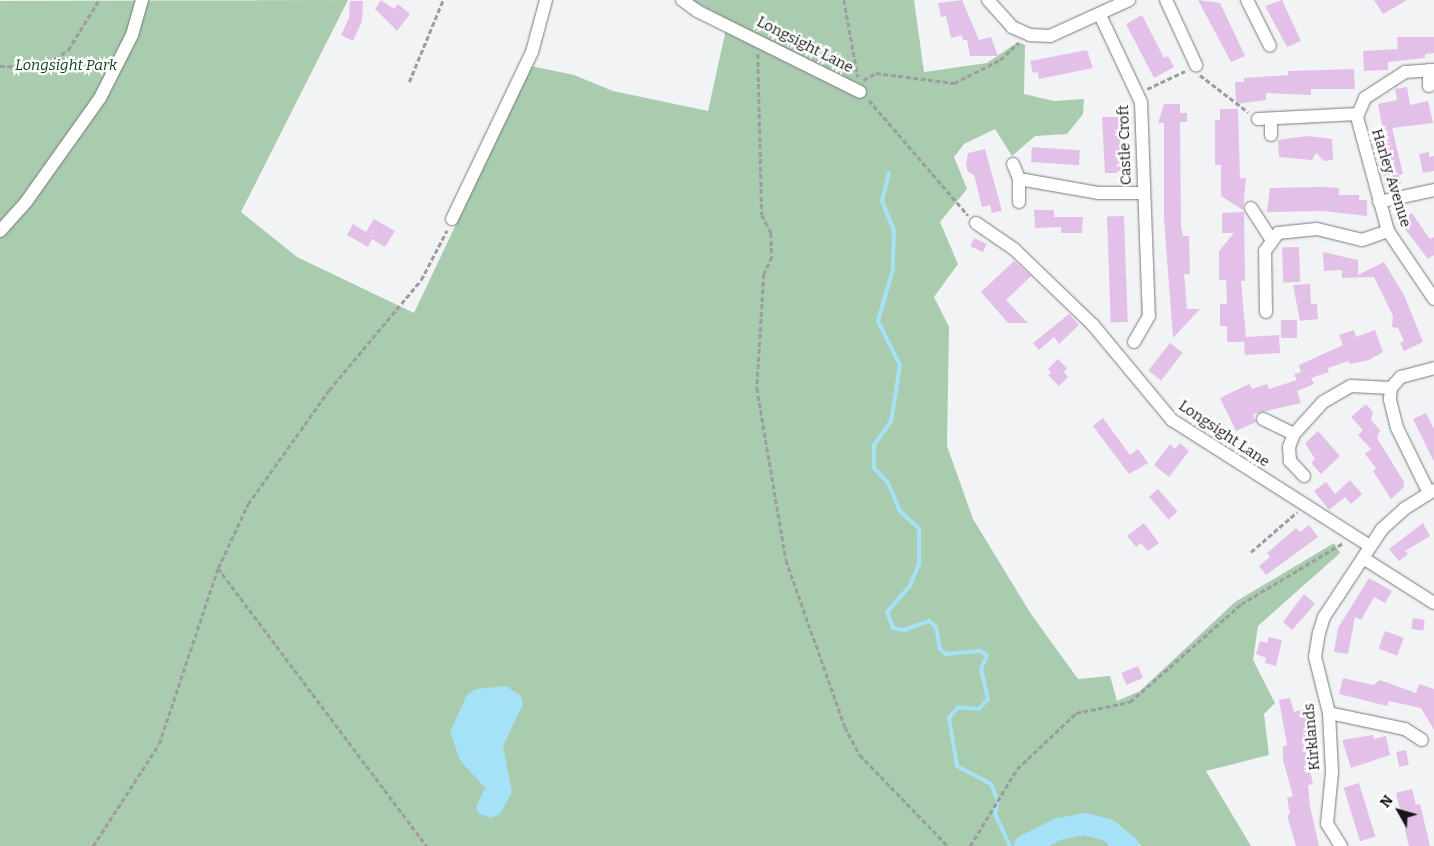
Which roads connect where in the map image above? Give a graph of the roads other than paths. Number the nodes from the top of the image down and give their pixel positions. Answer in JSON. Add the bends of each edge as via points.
{"nodes":[{"id":1,"x":142,"y":0,"type":"edge"},
{"id":2,"x":546,"y":0,"type":"edge"},
{"id":3,"x":682,"y":0,"type":"edge"},
{"id":4,"x":988,"y":0,"type":"edge"},
{"id":5,"x":1129,"y":0,"type":"edge"},
{"id":6,"x":1166,"y":0,"type":"edge"},
{"id":7,"x":1247,"y":0,"type":"edge"},
{"id":8,"x":1100,"y":15,"type":"junction"},
{"id":9,"x":1270,"y":46,"type":"dead end"},
{"id":10,"x":1196,"y":65,"type":"road end"},
{"id":11,"x":1432,"y":70,"type":"edge"},
{"id":12,"x":1429,"y":86,"type":"dead end"},
{"id":13,"x":860,"y":92,"type":"road end"},
{"id":14,"x":1358,"y":114,"type":"junction"},
{"id":15,"x":1258,"y":119,"type":"road end"},
{"id":16,"x":1271,"y":119,"type":"junction"},
{"id":17,"x":1271,"y":135,"type":"dead end"},
{"id":18,"x":1013,"y":164,"type":"dead end"},
{"id":19,"x":1020,"y":179,"type":"junction"},
{"id":20,"x":1434,"y":190,"type":"edge"},
{"id":21,"x":1143,"y":193,"type":"junction"},
{"id":22,"x":1019,"y":202,"type":"dead end"},
{"id":23,"x":1379,"y":202,"type":"junction"},
{"id":24,"x":1251,"y":208,"type":"dead end"},
{"id":25,"x":452,"y":219,"type":"road end"},
{"id":26,"x":976,"y":223,"type":"road end"},
{"id":27,"x":0,"y":231,"type":"edge"},
{"id":28,"x":1388,"y":231,"type":"junction"},
{"id":29,"x":1271,"y":239,"type":"junction"},
{"id":30,"x":1434,"y":299,"type":"edge"},
{"id":31,"x":1270,"y":305,"type":"dead end"},
{"id":32,"x":1141,"y":339,"type":"dead end"},
{"id":33,"x":1434,"y":368,"type":"edge"},
{"id":34,"x":1391,"y":388,"type":"junction"},
{"id":35,"x":1263,"y":419,"type":"dead end"},
{"id":36,"x":1294,"y":434,"type":"junction"},
{"id":37,"x":1304,"y":476,"type":"dead end"},
{"id":38,"x":1431,"y":492,"type":"edge"},
{"id":39,"x":1370,"y":546,"type":"junction"},
{"id":40,"x":1363,"y":558,"type":"junction"},
{"id":41,"x":1434,"y":603,"type":"edge"},
{"id":42,"x":1329,"y":713,"type":"junction"},
{"id":43,"x":1422,"y":740,"type":"dead end"},
{"id":44,"x":1341,"y":846,"type":"edge"}],
"edges":[{"from":1,"to":27,"type":"street","via":[[132,34],[100,98],[26,202]]},
{"from":2,"to":25,"type":"street","via":[[532,52]]},
{"from":3,"to":13,"type":"street","name":"Longsight Lane","via":[[697,11]]},
{"from":4,"to":8,"type":"street","via":[[1003,21],[1022,33],[1050,36]]},
{"from":5,"to":8,"type":"street"},
{"from":6,"to":10,"type":"street"},
{"from":7,"to":9,"type":"street","via":[[1259,34]]},
{"from":8,"to":21,"type":"street","name":"Castle Croft","via":[[1139,92]]},
{"from":11,"to":12,"type":"street","name":"Harley Avenue"},
{"from":11,"to":14,"type":"street","name":"Harley Avenue","via":[[1405,72],[1365,98]]},
{"from":14,"to":16,"type":"street","via":[[1338,112]]},
{"from":14,"to":23,"type":"street","name":"Harley Avenue"},
{"from":15,"to":16,"type":"street"},
{"from":16,"to":17,"type":"street"},
{"from":18,"to":19,"type":"street"},
{"from":19,"to":21,"type":"street","name":"Castle Croft","via":[[1098,193]]},
{"from":19,"to":22,"type":"street"},
{"from":20,"to":23,"type":"street"},
{"from":21,"to":32,"type":"street","name":"Castle Croft","via":[[1149,316]]},
{"from":23,"to":28,"type":"street","name":"Harley Avenue"},
{"from":24,"to":29,"type":"street"},
{"from":26,"to":39,"type":"street","name":"Longsight Lane","via":[[1014,249],[1093,324],[1165,414],[1303,507]]},
{"from":28,"to":29,"type":"street","via":[[1362,240],[1317,229],[1285,230]]},
{"from":28,"to":30,"type":"street","name":"Harley Avenue"},
{"from":29,"to":31,"type":"street","via":[[1265,252]]},
{"from":33,"to":34,"type":"street","via":[[1402,377]]},
{"from":34,"to":36,"type":"street","via":[[1350,386],[1329,396]]},
{"from":34,"to":38,"type":"street","via":[[1391,411],[1396,428]]},
{"from":35,"to":36,"type":"street"},
{"from":36,"to":37,"type":"street","via":[[1289,447],[1290,462]]},
{"from":38,"to":39,"type":"street","via":[[1392,518]]},
{"from":39,"to":40,"type":"street","name":"Kirklands"},
{"from":40,"to":41,"type":"street"},
{"from":40,"to":42,"type":"street","name":"Kirklands","via":[[1319,632],[1315,657]]},
{"from":42,"to":43,"type":"street","via":[[1407,725]]},
{"from":42,"to":44,"type":"street","name":"Kirklands","via":[[1332,772],[1327,824]]}]}
